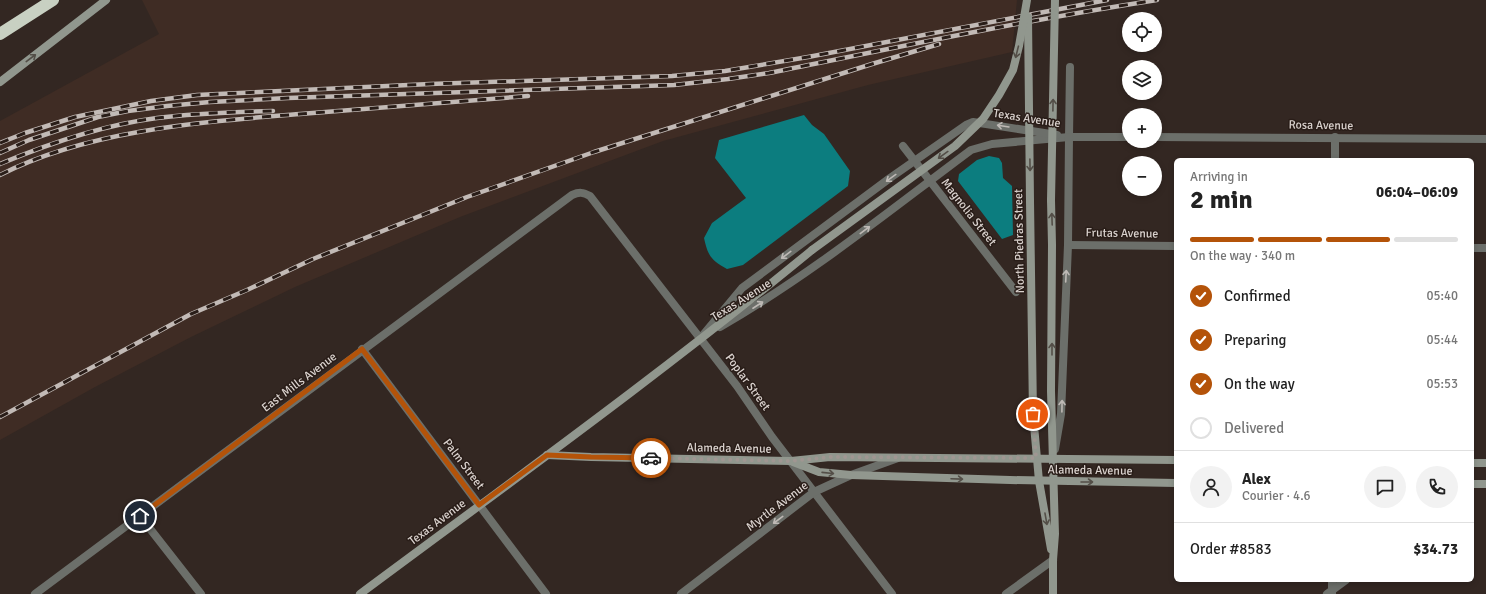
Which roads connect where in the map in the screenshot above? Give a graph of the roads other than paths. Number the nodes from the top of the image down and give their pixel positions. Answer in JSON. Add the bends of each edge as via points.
{"nodes":[{"id":1,"x":53,"y":0,"type":"edge"},
{"id":2,"x":106,"y":0,"type":"edge"},
{"id":3,"x":1028,"y":0,"type":"edge"},
{"id":4,"x":1054,"y":0,"type":"edge"},
{"id":5,"x":0,"y":34,"type":"edge"},
{"id":6,"x":1070,"y":67,"type":"dead end"},
{"id":7,"x":0,"y":82,"type":"edge"},
{"id":8,"x":1069,"y":137,"type":"junction"},
{"id":9,"x":1122,"y":137,"type":"edge"},
{"id":10,"x":1162,"y":137,"type":"edge"},
{"id":11,"x":1335,"y":137,"type":"junction"},
{"id":12,"x":1486,"y":139,"type":"edge"},
{"id":13,"x":903,"y":146,"type":"dead end"},
{"id":14,"x":1335,"y":158,"type":"edge"},
{"id":15,"x":915,"y":161,"type":"junction"},
{"id":16,"x":930,"y":181,"type":"junction"},
{"id":17,"x":579,"y":192,"type":"joint"},
{"id":18,"x":1068,"y":245,"type":"junction"},
{"id":19,"x":1174,"y":246,"type":"edge"},
{"id":20,"x":1474,"y":248,"type":"edge"},
{"id":21,"x":1486,"y":248,"type":"edge"},
{"id":22,"x":1016,"y":292,"type":"dead end"},
{"id":23,"x":700,"y":338,"type":"junction"},
{"id":24,"x":362,"y":349,"type":"junction"},
{"id":25,"x":547,"y":455,"type":"junction"},
{"id":26,"x":899,"y":458,"type":"junction"},
{"id":27,"x":1036,"y":458,"type":"junction"},
{"id":28,"x":1053,"y":458,"type":"junction"},
{"id":29,"x":1174,"y":460,"type":"edge"},
{"id":30,"x":791,"y":461,"type":"junction"},
{"id":31,"x":1474,"y":463,"type":"edge"},
{"id":32,"x":1486,"y":463,"type":"edge"},
{"id":33,"x":851,"y":475,"type":"junction"},
{"id":34,"x":1039,"y":481,"type":"junction"},
{"id":35,"x":1053,"y":482,"type":"junction"},
{"id":36,"x":1174,"y":483,"type":"edge"},
{"id":37,"x":1474,"y":484,"type":"edge"},
{"id":38,"x":1486,"y":484,"type":"edge"},
{"id":39,"x":814,"y":492,"type":"junction"},
{"id":40,"x":479,"y":505,"type":"junction"},
{"id":41,"x":140,"y":516,"type":"junction"},
{"id":42,"x":1053,"y":560,"type":"junction"},
{"id":43,"x":1332,"y":582,"type":"edge"},
{"id":44,"x":1344,"y":582,"type":"edge"},
{"id":45,"x":1330,"y":593,"type":"edge"},
{"id":46,"x":35,"y":594,"type":"edge"},
{"id":47,"x":201,"y":594,"type":"edge"},
{"id":48,"x":360,"y":594,"type":"edge"},
{"id":49,"x":546,"y":594,"type":"edge"},
{"id":50,"x":681,"y":594,"type":"edge"},
{"id":51,"x":892,"y":594,"type":"edge"},
{"id":52,"x":1006,"y":594,"type":"edge"},
{"id":53,"x":1053,"y":594,"type":"edge"}],
"edges":[{"from":1,"to":5,"type":"highway"},
{"from":7,"to":2,"type":"main road","one_way":true},
{"from":3,"to":23,"type":"main road","one_way":true,"bridge":true,"via":[[1013,70],[983,119],[955,146],[812,250]]},
{"from":3,"to":27,"type":"main road","name":"North Piedras Street","one_way":true,"bridge":true,"via":[[1033,414]]},
{"from":28,"to":4,"type":"main road","one_way":true,"bridge":true,"via":[[1051,200]]},
{"from":6,"to":8,"type":"street"},
{"from":8,"to":9,"type":"street"},
{"from":8,"to":15,"type":"street","name":"Texas Avenue","one_way":true,"via":[[973,122]]},
{"from":8,"to":16,"type":"street","name":"Texas Avenue","via":[[992,144],[976,148]]},
{"from":8,"to":18,"type":"street"},
{"from":10,"to":11,"type":"street","name":"Rosa Avenue"},
{"from":11,"to":12,"type":"street","name":"Rosa Avenue"},
{"from":11,"to":14,"type":"street"},
{"from":13,"to":15,"type":"street","name":"Magnolia Street"},
{"from":15,"to":16,"type":"street","name":"Magnolia Street"},
{"from":15,"to":23,"type":"street","name":"Texas Avenue","one_way":true,"via":[[742,288]]},
{"from":16,"to":22,"type":"street","name":"Magnolia Street"},
{"from":23,"to":16,"type":"street","name":"Texas Avenue","one_way":true,"via":[[761,303]]},
{"from":17,"to":23,"type":"street","name":"Poplar Street","via":[[590,196]]},
{"from":17,"to":24,"type":"street","name":"East Mills Avenue","via":[[572,194]]},
{"from":18,"to":19,"type":"street","name":"Frutas Avenue"},
{"from":28,"to":18,"type":"street","one_way":true,"via":[[1062,414]]},
{"from":20,"to":21,"type":"street"},
{"from":23,"to":25,"type":"main road","name":"Texas Avenue"},
{"from":23,"to":30,"type":"street","name":"Poplar Street"},
{"from":24,"to":40,"type":"street","name":"Palm Street"},
{"from":24,"to":41,"type":"street","name":"East Mills Avenue"},
{"from":25,"to":30,"type":"main road","name":"Alameda Avenue"},
{"from":25,"to":40,"type":"main road","name":"Texas Avenue"},
{"from":26,"to":27,"type":"main road","name":"Alameda Avenue"},
{"from":26,"to":30,"type":"main road","name":"Alameda Avenue","via":[[830,457]]},
{"from":26,"to":33,"type":"street","name":"Myrtle Avenue"},
{"from":27,"to":28,"type":"main road","name":"Alameda Avenue"},
{"from":27,"to":34,"type":"main road","name":"North Piedras Street"},
{"from":28,"to":29,"type":"main road","name":"Alameda Avenue"},
{"from":28,"to":35,"type":"main road"},
{"from":30,"to":33,"type":"main road","name":"Alameda Avenue","one_way":true,"via":[[819,472]]},
{"from":30,"to":39,"type":"street","name":"Poplar Street"},
{"from":31,"to":32,"type":"main road"},
{"from":33,"to":34,"type":"main road","name":"Alameda Avenue","one_way":true},
{"from":33,"to":39,"type":"street","name":"Myrtle Avenue"},
{"from":34,"to":35,"type":"main road","name":"Alameda Avenue"},
{"from":34,"to":42,"type":"main road","name":"North Piedras Street","one_way":true},
{"from":35,"to":36,"type":"main road","name":"Alameda Avenue","one_way":true},
{"from":35,"to":42,"type":"main road"},
{"from":37,"to":38,"type":"main road"},
{"from":39,"to":50,"type":"street","name":"Myrtle Avenue","one_way":true},
{"from":39,"to":51,"type":"street","name":"Poplar Street"},
{"from":40,"to":48,"type":"main road","name":"Texas Avenue"},
{"from":40,"to":49,"type":"street","name":"Palm Street"},
{"from":41,"to":46,"type":"street","name":"East Mills Avenue"},
{"from":41,"to":47,"type":"street"},
{"from":42,"to":52,"type":"street"},
{"from":42,"to":53,"type":"main road"},
{"from":43,"to":45,"type":"street"},
{"from":44,"to":45,"type":"street"}]}
